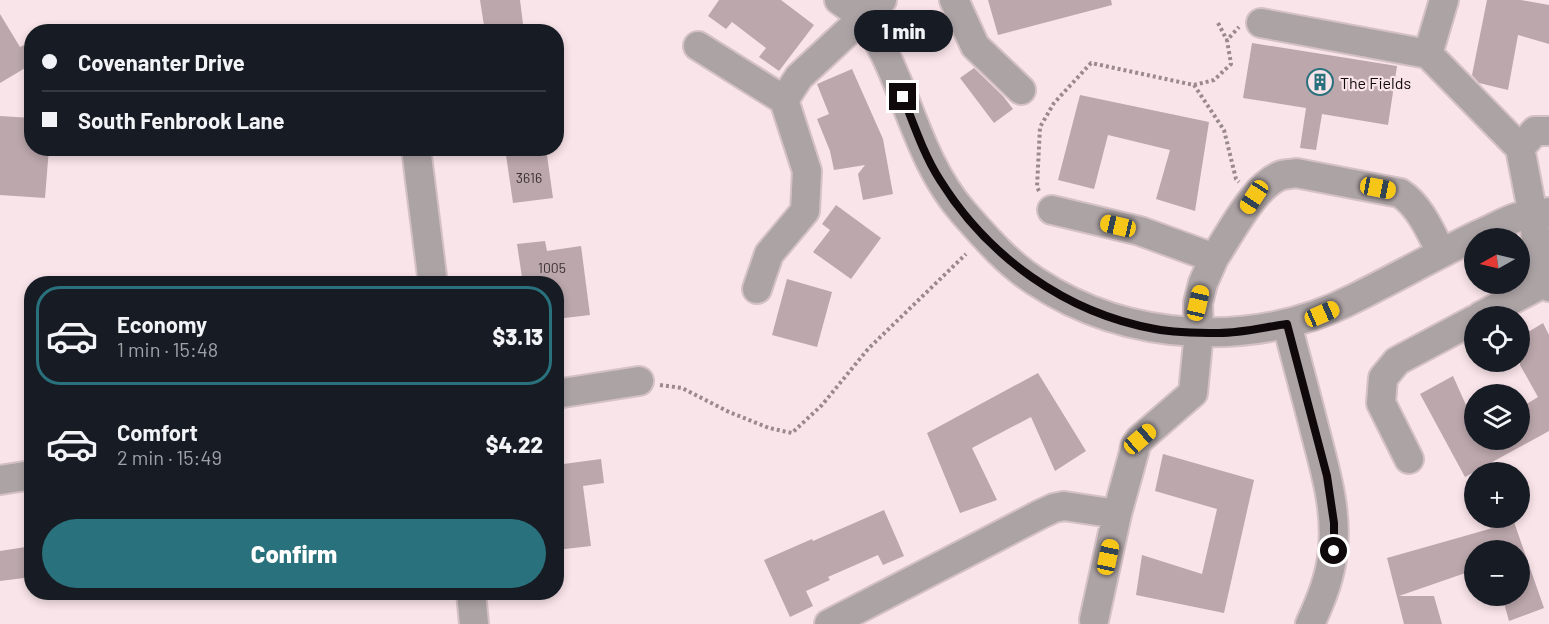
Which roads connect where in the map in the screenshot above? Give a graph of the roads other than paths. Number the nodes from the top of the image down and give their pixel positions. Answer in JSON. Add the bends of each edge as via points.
{"nodes":[{"id":1,"x":839,"y":0,"type":"edge"},
{"id":2,"x":954,"y":0,"type":"edge"},
{"id":3,"x":1444,"y":0,"type":"edge"},
{"id":4,"x":872,"y":9,"type":"edge"},
{"id":5,"x":1250,"y":24,"type":"road end"},
{"id":6,"x":698,"y":46,"type":"dead end"},
{"id":7,"x":1428,"y":54,"type":"junction"},
{"id":8,"x":1021,"y":90,"type":"dead end"},
{"id":9,"x":784,"y":100,"type":"junction"},
{"id":10,"x":1549,"y":131,"type":"edge"},
{"id":11,"x":1520,"y":148,"type":"junction"},
{"id":12,"x":418,"y":156,"type":"edge"},
{"id":13,"x":1052,"y":210,"type":"road end"},
{"id":14,"x":1541,"y":214,"type":"edge"},
{"id":15,"x":1441,"y":252,"type":"junction"},
{"id":16,"x":1214,"y":258,"type":"junction"},
{"id":17,"x":432,"y":276,"type":"edge"},
{"id":18,"x":1546,"y":286,"type":"edge"},
{"id":19,"x":758,"y":288,"type":"dead end"},
{"id":20,"x":1503,"y":306,"type":"edge"},
{"id":21,"x":1287,"y":324,"type":"junction"},
{"id":22,"x":1464,"y":325,"type":"edge"},
{"id":23,"x":1199,"y":332,"type":"junction"},
{"id":24,"x":639,"y":381,"type":"road end"},
{"id":25,"x":564,"y":393,"type":"edge"},
{"id":26,"x":1409,"y":459,"type":"dead end"},
{"id":27,"x":24,"y":476,"type":"edge"},
{"id":28,"x":0,"y":480,"type":"edge"},
{"id":29,"x":1117,"y":514,"type":"junction"},
{"id":30,"x":472,"y":600,"type":"edge"},
{"id":31,"x":1099,"y":623,"type":"edge"},
{"id":32,"x":474,"y":624,"type":"edge"},
{"id":33,"x":829,"y":624,"type":"edge"},
{"id":34,"x":1310,"y":624,"type":"edge"}],
"edges":[{"from":1,"to":4,"type":"street"},
{"from":2,"to":8,"type":"street","via":[[975,46]]},
{"from":3,"to":7,"type":"street"},
{"from":4,"to":9,"type":"street","via":[[799,77]]},
{"from":4,"to":23,"type":"street","via":[[885,52],[939,179],[1004,257],[1035,281],[1088,309],[1156,329]]},
{"from":5,"to":7,"type":"street"},
{"from":6,"to":9,"type":"street"},
{"from":7,"to":11,"type":"street"},
{"from":9,"to":19,"type":"street","via":[[807,171],[805,211],[769,254]]},
{"from":10,"to":11,"type":"street","via":[[1535,131]]},
{"from":11,"to":14,"type":"street"},
{"from":12,"to":17,"type":"street"},
{"from":13,"to":16,"type":"street","via":[[1140,231]]},
{"from":14,"to":15,"type":"street","via":[[1516,218]]},
{"from":14,"to":18,"type":"street"},
{"from":15,"to":16,"type":"street","via":[[1410,199],[1400,193],[1296,173],[1265,185]]},
{"from":15,"to":21,"type":"street","via":[[1355,299]]},
{"from":16,"to":23,"type":"street","via":[[1198,303]]},
{"from":18,"to":20,"type":"street"},
{"from":21,"to":23,"type":"street","via":[[1233,332]]},
{"from":21,"to":34,"type":"street","via":[[1327,476],[1334,523],[1329,574]]},
{"from":22,"to":26,"type":"street","via":[[1397,362],[1383,378],[1381,403]]},
{"from":23,"to":29,"type":"street","via":[[1193,393],[1140,439]]},
{"from":24,"to":25,"type":"street"},
{"from":27,"to":28,"type":"street"},
{"from":29,"to":31,"type":"street"},
{"from":29,"to":33,"type":"street","via":[[1054,508]]},
{"from":30,"to":32,"type":"street"}]}
